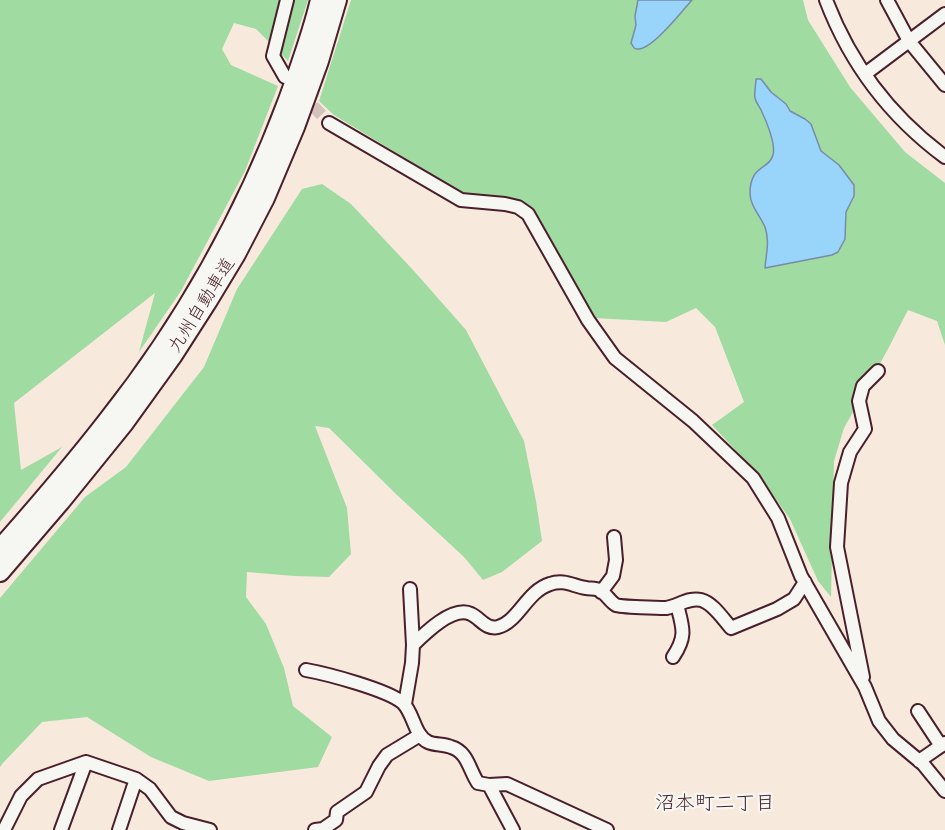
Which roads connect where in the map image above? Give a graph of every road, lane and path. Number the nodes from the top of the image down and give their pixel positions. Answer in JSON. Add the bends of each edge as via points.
{"nodes":[{"id":1,"x":287,"y":0,"type":"edge"},
{"id":2,"x":320,"y":0,"type":"edge"},
{"id":3,"x":337,"y":0,"type":"edge"},
{"id":4,"x":826,"y":0,"type":"edge"},
{"id":5,"x":887,"y":0,"type":"edge"},
{"id":6,"x":945,"y":14,"type":"edge"},
{"id":7,"x":909,"y":41,"type":"junction"},
{"id":8,"x":865,"y":74,"type":"junction"},
{"id":9,"x":285,"y":77,"type":"dead end"},
{"id":10,"x":945,"y":84,"type":"edge"},
{"id":11,"x":329,"y":123,"type":"tunnel mouth"},
{"id":12,"x":945,"y":157,"type":"edge"},
{"id":13,"x":878,"y":371,"type":"dead end"},
{"id":14,"x":614,"y":537,"type":"dead end"},
{"id":15,"x":0,"y":549,"type":"edge"},
{"id":16,"x":0,"y":572,"type":"edge"},
{"id":17,"x":804,"y":582,"type":"junction"},
{"id":18,"x":410,"y":589,"type":"dead end"},
{"id":19,"x":601,"y":592,"type":"junction"},
{"id":20,"x":677,"y":605,"type":"junction"},
{"id":21,"x":413,"y":645,"type":"junction"},
{"id":22,"x":673,"y":657,"type":"dead end"},
{"id":23,"x":306,"y":670,"type":"dead end"},
{"id":24,"x":865,"y":687,"type":"junction"},
{"id":25,"x":405,"y":705,"type":"junction"},
{"id":26,"x":918,"y":711,"type":"dead end"},
{"id":27,"x":420,"y":735,"type":"junction"},
{"id":28,"x":943,"y":744,"type":"edge"},
{"id":29,"x":920,"y":761,"type":"junction"},
{"id":30,"x":86,"y":762,"type":"junction"},
{"id":31,"x":136,"y":779,"type":"junction"},
{"id":32,"x":489,"y":784,"type":"junction"},
{"id":33,"x":945,"y":791,"type":"edge"},
{"id":34,"x":321,"y":829,"type":"edge"},
{"id":35,"x":4,"y":830,"type":"edge"},
{"id":36,"x":61,"y":830,"type":"edge"},
{"id":37,"x":119,"y":830,"type":"edge"},
{"id":38,"x":210,"y":830,"type":"edge"},
{"id":39,"x":513,"y":830,"type":"edge"},
{"id":40,"x":607,"y":830,"type":"edge"}],
"edges":[{"from":1,"to":9,"type":"street","via":[[273,56]]},
{"from":2,"to":15,"type":"highway","name":"九州自動車道","via":[[279,124],[250,191],[195,294],[110,419]]},
{"from":3,"to":16,"type":"highway","name":"九州自動車道","via":[[307,98],[278,168],[213,292],[124,423]]},
{"from":4,"to":8,"type":"street"},
{"from":5,"to":7,"type":"street"},
{"from":6,"to":7,"type":"street"},
{"from":7,"to":8,"type":"street"},
{"from":7,"to":10,"type":"street"},
{"from":8,"to":12,"type":"street","via":[[903,121]]},
{"from":11,"to":17,"type":"street","via":[[461,200],[505,204],[528,214],[588,320],[615,358],[693,421],[753,478],[778,518]]},
{"from":13,"to":24,"type":"street","via":[[863,386],[859,401],[865,429],[850,452],[841,483],[837,547]]},
{"from":14,"to":19,"type":"street","via":[[613,576]]},
{"from":17,"to":20,"type":"street","via":[[794,599],[731,628],[708,603],[699,599]]},
{"from":17,"to":24,"type":"street"},
{"from":18,"to":21,"type":"street"},
{"from":19,"to":20,"type":"street","via":[[616,605]]},
{"from":19,"to":21,"type":"street","via":[[573,584],[548,584],[499,627],[492,628],[470,613],[458,613],[428,630]]},
{"from":20,"to":22,"type":"street","via":[[684,630],[680,648]]},
{"from":21,"to":25,"type":"street"},
{"from":23,"to":25,"type":"street","via":[[390,695]]},
{"from":24,"to":29,"type":"street","via":[[879,721],[893,739]]},
{"from":25,"to":27,"type":"street"},
{"from":26,"to":28,"type":"street"},
{"from":27,"to":32,"type":"street","via":[[429,743],[454,747],[468,762],[478,783]]},
{"from":27,"to":34,"type":"street","via":[[387,755],[366,792]]},
{"from":28,"to":29,"type":"street"},
{"from":29,"to":33,"type":"street"},
{"from":30,"to":31,"type":"street"},
{"from":30,"to":35,"type":"street","via":[[38,779],[21,796]]},
{"from":30,"to":36,"type":"street"},
{"from":31,"to":37,"type":"street"},
{"from":31,"to":38,"type":"street","via":[[150,789],[171,817]]},
{"from":32,"to":39,"type":"street"},
{"from":32,"to":40,"type":"street","via":[[507,784]]}]}
